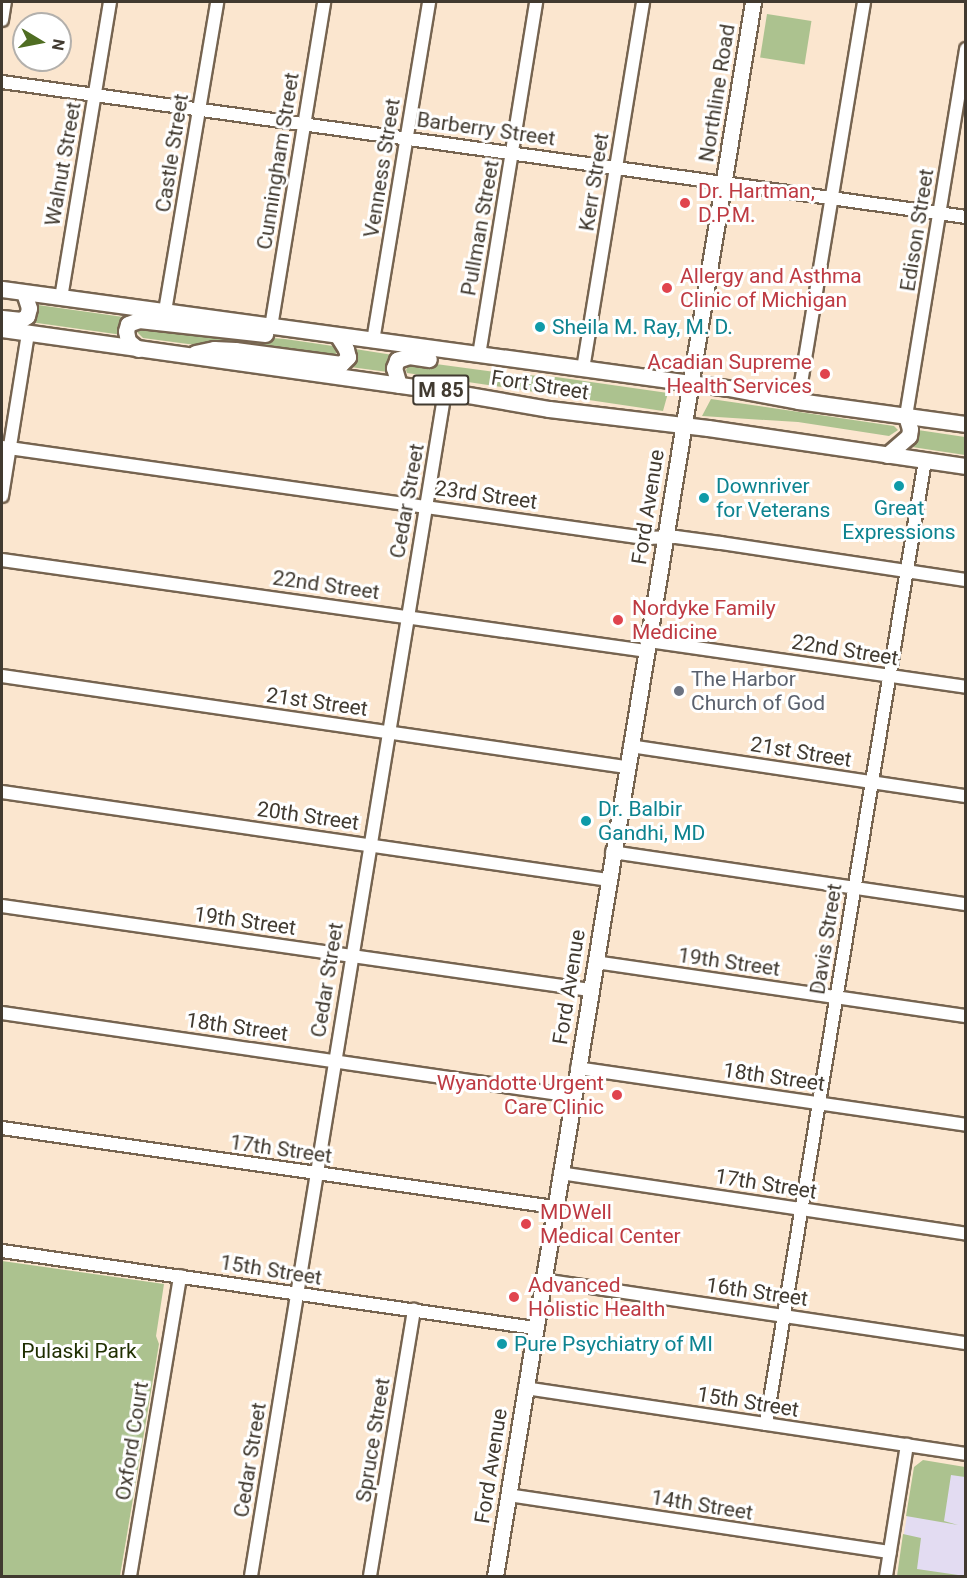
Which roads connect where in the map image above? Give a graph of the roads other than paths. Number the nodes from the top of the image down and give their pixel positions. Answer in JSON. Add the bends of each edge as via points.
{"nodes":[{"id":1,"x":5,"y":2,"type":"edge"},
{"id":2,"x":110,"y":2,"type":"edge"},
{"id":3,"x":217,"y":2,"type":"edge"},
{"id":4,"x":324,"y":2,"type":"edge"},
{"id":5,"x":429,"y":2,"type":"edge"},
{"id":6,"x":536,"y":2,"type":"edge"},
{"id":7,"x":643,"y":2,"type":"edge"},
{"id":8,"x":753,"y":2,"type":"edge"},
{"id":9,"x":864,"y":2,"type":"edge"},
{"id":10,"x":2,"y":20,"type":"edge"},
{"id":11,"x":966,"y":49,"type":"edge"},
{"id":12,"x":2,"y":82,"type":"edge"},
{"id":13,"x":95,"y":94,"type":"junction"},
{"id":14,"x":199,"y":108,"type":"junction"},
{"id":15,"x":304,"y":123,"type":"junction"},
{"id":16,"x":406,"y":138,"type":"junction"},
{"id":17,"x":512,"y":153,"type":"junction"},
{"id":18,"x":616,"y":167,"type":"junction"},
{"id":19,"x":723,"y":182,"type":"junction"},
{"id":20,"x":832,"y":198,"type":"junction"},
{"id":21,"x":939,"y":214,"type":"junction"},
{"id":22,"x":966,"y":217,"type":"edge"},
{"id":23,"x":2,"y":289,"type":"edge"},
{"id":24,"x":24,"y":293,"type":"junction"},
{"id":25,"x":61,"y":298,"type":"junction"},
{"id":26,"x":165,"y":311,"type":"junction"},
{"id":27,"x":2,"y":318,"type":"edge"},
{"id":28,"x":271,"y":327,"type":"junction"},
{"id":29,"x":2,"y":329,"type":"edge"},
{"id":30,"x":303,"y":331,"type":"junction"},
{"id":31,"x":28,"y":333,"type":"junction"},
{"id":32,"x":338,"y":336,"type":"junction"},
{"id":33,"x":373,"y":341,"type":"junction"},
{"id":34,"x":138,"y":349,"type":"junction"},
{"id":35,"x":183,"y":355,"type":"junction"},
{"id":36,"x":478,"y":355,"type":"junction"},
{"id":37,"x":548,"y":365,"type":"junction"},
{"id":38,"x":583,"y":369,"type":"junction"},
{"id":39,"x":688,"y":382,"type":"junction"},
{"id":40,"x":399,"y":385,"type":"junction"},
{"id":41,"x":445,"y":391,"type":"junction"},
{"id":42,"x":798,"y":401,"type":"junction"},
{"id":43,"x":685,"y":404,"type":"joint"},
{"id":44,"x":906,"y":416,"type":"junction"},
{"id":45,"x":966,"y":424,"type":"edge"},
{"id":46,"x":682,"y":425,"type":"junction"},
{"id":47,"x":5,"y":447,"type":"edge"},
{"id":48,"x":888,"y":454,"type":"junction"},
{"id":49,"x":925,"y":460,"type":"junction"},
{"id":50,"x":966,"y":466,"type":"edge"},
{"id":51,"x":2,"y":496,"type":"edge"},
{"id":52,"x":425,"y":506,"type":"junction"},
{"id":53,"x":664,"y":538,"type":"junction"},
{"id":54,"x":2,"y":560,"type":"edge"},
{"id":55,"x":906,"y":571,"type":"junction"},
{"id":56,"x":966,"y":580,"type":"edge"},
{"id":57,"x":407,"y":616,"type":"junction"},
{"id":58,"x":647,"y":646,"type":"junction"},
{"id":59,"x":2,"y":676,"type":"edge"},
{"id":60,"x":889,"y":676,"type":"junction"},
{"id":61,"x":966,"y":687,"type":"edge"},
{"id":62,"x":388,"y":732,"type":"junction"},
{"id":63,"x":630,"y":746,"type":"junction"},
{"id":64,"x":626,"y":767,"type":"junction"},
{"id":65,"x":871,"y":783,"type":"junction"},
{"id":66,"x":2,"y":792,"type":"edge"},
{"id":67,"x":966,"y":796,"type":"edge"},
{"id":68,"x":369,"y":845,"type":"junction"},
{"id":69,"x":612,"y":852,"type":"junction"},
{"id":70,"x":608,"y":880,"type":"junction"},
{"id":71,"x":854,"y":887,"type":"junction"},
{"id":72,"x":966,"y":904,"type":"edge"},
{"id":73,"x":2,"y":906,"type":"edge"},
{"id":74,"x":351,"y":956,"type":"junction"},
{"id":75,"x":595,"y":962,"type":"junction"},
{"id":76,"x":590,"y":990,"type":"junction"},
{"id":77,"x":836,"y":996,"type":"junction"},
{"id":78,"x":2,"y":1013,"type":"edge"},
{"id":79,"x":966,"y":1016,"type":"edge"},
{"id":80,"x":334,"y":1062,"type":"junction"},
{"id":81,"x":577,"y":1068,"type":"junction"},
{"id":82,"x":573,"y":1096,"type":"junction"},
{"id":83,"x":818,"y":1103,"type":"junction"},
{"id":84,"x":966,"y":1125,"type":"edge"},
{"id":85,"x":2,"y":1128,"type":"edge"},
{"id":86,"x":560,"y":1173,"type":"junction"},
{"id":87,"x":316,"y":1174,"type":"junction"},
{"id":88,"x":554,"y":1207,"type":"junction"},
{"id":89,"x":801,"y":1210,"type":"junction"},
{"id":90,"x":966,"y":1234,"type":"edge"},
{"id":91,"x":2,"y":1251,"type":"edge"},
{"id":92,"x":180,"y":1276,"type":"junction"},
{"id":93,"x":543,"y":1280,"type":"junction"},
{"id":94,"x":299,"y":1294,"type":"junction"},
{"id":95,"x":414,"y":1310,"type":"junction"},
{"id":96,"x":784,"y":1316,"type":"junction"},
{"id":97,"x":535,"y":1328,"type":"junction"},
{"id":98,"x":966,"y":1343,"type":"edge"},
{"id":99,"x":525,"y":1388,"type":"junction"},
{"id":100,"x":766,"y":1424,"type":"junction"},
{"id":101,"x":907,"y":1445,"type":"junction"},
{"id":102,"x":966,"y":1454,"type":"edge"},
{"id":103,"x":508,"y":1495,"type":"junction"},
{"id":104,"x":890,"y":1552,"type":"junction"},
{"id":105,"x":130,"y":1576,"type":"edge"},
{"id":106,"x":251,"y":1576,"type":"edge"},
{"id":107,"x":370,"y":1576,"type":"edge"},
{"id":108,"x":495,"y":1576,"type":"edge"},
{"id":109,"x":886,"y":1576,"type":"edge"}],
"edges":[{"from":1,"to":10,"type":"street"},
{"from":2,"to":13,"type":"street","name":"Walnut Street"},
{"from":3,"to":14,"type":"street","name":"Castle Street"},
{"from":4,"to":15,"type":"street","name":"Cunningham Street"},
{"from":5,"to":16,"type":"street","name":"Venness Street"},
{"from":6,"to":17,"type":"street","name":"Pullman Street"},
{"from":7,"to":18,"type":"street","name":"Kerr Street"},
{"from":8,"to":19,"type":"main road","name":"Northline Road"},
{"from":9,"to":20,"type":"street"},
{"from":11,"to":21,"type":"street","name":"Edison Street"},
{"from":12,"to":13,"type":"street","name":"Barberry Street"},
{"from":13,"to":14,"type":"street","name":"Barberry Street"},
{"from":13,"to":25,"type":"street","name":"Walnut Street"},
{"from":14,"to":15,"type":"street","name":"Barberry Street"},
{"from":14,"to":26,"type":"street","name":"Castle Street"},
{"from":15,"to":16,"type":"street","name":"Barberry Street"},
{"from":15,"to":28,"type":"street","name":"Cunningham Street"},
{"from":16,"to":17,"type":"street","name":"Barberry Street"},
{"from":16,"to":33,"type":"street","name":"Venness Street"},
{"from":17,"to":18,"type":"street","name":"Barberry Street"},
{"from":17,"to":36,"type":"street","name":"Pullman Street"},
{"from":18,"to":19,"type":"street","name":"Barberry Street"},
{"from":18,"to":38,"type":"street","name":"Kerr Street"},
{"from":19,"to":20,"type":"street","name":"Barberry Street"},
{"from":19,"to":39,"type":"main road","name":"Northline Road"},
{"from":20,"to":21,"type":"street","name":"Barberry Street"},
{"from":20,"to":42,"type":"street"},
{"from":21,"to":22,"type":"street","name":"Barberry Street"},
{"from":21,"to":44,"type":"street","name":"Edison Street"},
{"from":23,"to":24,"type":"main road","name":"Fort Street","number":"M 85"},
{"from":24,"to":25,"type":"main road","name":"Fort Street","number":"M 85"},
{"from":24,"to":27,"type":"main road","via":[[29,308],[27,316],[21,320]]},
{"from":25,"to":26,"type":"main road","name":"Fort Street","number":"M 85"},
{"from":26,"to":28,"type":"main road","name":"Fort Street","number":"M 85"},
{"from":28,"to":30,"type":"main road","name":"Fort Street","number":"M 85"},
{"from":29,"to":31,"type":"main road","name":"Fort Street","number":"M 85"},
{"from":30,"to":32,"type":"main road","name":"Fort Street","number":"M 85"},
{"from":30,"to":34,"type":"main road","via":[[239,333],[139,320],[128,324],[126,331],[128,341]]},
{"from":31,"to":34,"type":"main road","name":"Fort Street","number":"M 85"},
{"from":31,"to":47,"type":"street"},
{"from":32,"to":33,"type":"main road","name":"Fort Street","number":"M 85"},
{"from":32,"to":35,"type":"main road","via":[[348,357],[340,364],[214,349]]},
{"from":33,"to":36,"type":"main road","name":"Fort Street","number":"M 85"},
{"from":34,"to":35,"type":"main road","name":"Fort Street","number":"M 85"},
{"from":35,"to":40,"type":"main road","name":"Fort Street","number":"M 85"},
{"from":36,"to":37,"type":"main road","name":"Fort Street","number":"M 85"},
{"from":37,"to":38,"type":"main road","name":"Fort Street","number":"M 85"},
{"from":37,"to":40,"type":"main road","via":[[505,369],[403,357],[395,363]]},
{"from":38,"to":39,"type":"main road","name":"Fort Street","number":"M 85"},
{"from":39,"to":42,"type":"main road","name":"Fort Street","number":"M 85"},
{"from":39,"to":43,"type":"main road","name":"Northline Road"},
{"from":40,"to":41,"type":"main road","name":"Fort Street","number":"M 85"},
{"from":41,"to":46,"type":"main road","name":"Fort Street","number":"M 85","via":[[549,409]]},
{"from":41,"to":52,"type":"street","name":"Cedar Street"},
{"from":42,"to":44,"type":"main road","name":"Fort Street","number":"M 85"},
{"from":43,"to":46,"type":"main road","name":"Ford Avenue"},
{"from":44,"to":45,"type":"main road","name":"Fort Street","number":"M 85"},
{"from":44,"to":48,"type":"main road","via":[[909,436]]},
{"from":46,"to":48,"type":"main road","name":"Fort Street","number":"M 85"},
{"from":46,"to":53,"type":"main road","name":"Ford Avenue"},
{"from":47,"to":51,"type":"street"},
{"from":47,"to":52,"type":"street","name":"23rd Street"},
{"from":48,"to":49,"type":"main road","name":"Fort Street","number":"M 85"},
{"from":49,"to":50,"type":"main road","name":"Fort Street","number":"M 85"},
{"from":49,"to":55,"type":"street","name":"Davis Street"},
{"from":52,"to":53,"type":"street","name":"23rd Street"},
{"from":52,"to":57,"type":"street","name":"Cedar Street"},
{"from":53,"to":55,"type":"street","name":"23rd Street"},
{"from":53,"to":58,"type":"main road","name":"Ford Avenue"},
{"from":54,"to":57,"type":"street","name":"22nd Street"},
{"from":55,"to":56,"type":"street","name":"23rd Street"},
{"from":55,"to":60,"type":"street","name":"Davis Street"},
{"from":57,"to":58,"type":"street","name":"22nd Street"},
{"from":57,"to":62,"type":"street","name":"Cedar Street"},
{"from":58,"to":60,"type":"street","name":"22nd Street"},
{"from":58,"to":63,"type":"main road","name":"Ford Avenue"},
{"from":59,"to":62,"type":"street","name":"21st Street"},
{"from":60,"to":61,"type":"street","name":"22nd Street"},
{"from":60,"to":65,"type":"street","name":"Davis Street"},
{"from":62,"to":64,"type":"street","name":"21st Street"},
{"from":62,"to":68,"type":"street","name":"Cedar Street"},
{"from":63,"to":64,"type":"main road","name":"Ford Avenue"},
{"from":63,"to":65,"type":"street","name":"21st Street"},
{"from":64,"to":69,"type":"main road","name":"Ford Avenue"},
{"from":65,"to":67,"type":"street","name":"21st Street"},
{"from":65,"to":71,"type":"street","name":"Davis Street"},
{"from":66,"to":68,"type":"street","name":"20th Street"},
{"from":68,"to":70,"type":"street","name":"20th Street"},
{"from":68,"to":74,"type":"street","name":"Cedar Street"},
{"from":69,"to":70,"type":"main road","name":"Ford Avenue"},
{"from":69,"to":71,"type":"street"},
{"from":70,"to":75,"type":"main road","name":"Ford Avenue"},
{"from":71,"to":72,"type":"street"},
{"from":71,"to":77,"type":"street","name":"Davis Street"},
{"from":73,"to":74,"type":"street","name":"19th Street"},
{"from":74,"to":76,"type":"street","name":"19th Street"},
{"from":74,"to":80,"type":"street","name":"Cedar Street"},
{"from":75,"to":76,"type":"main road","name":"Ford Avenue"},
{"from":75,"to":77,"type":"street","name":"19th Street"},
{"from":76,"to":81,"type":"main road","name":"Ford Avenue"},
{"from":77,"to":79,"type":"street","name":"19th Street"},
{"from":77,"to":83,"type":"street","name":"Davis Street"},
{"from":78,"to":80,"type":"street","name":"18th Street"},
{"from":80,"to":82,"type":"street","name":"18th Street"},
{"from":80,"to":87,"type":"street","name":"Cedar Street"},
{"from":81,"to":82,"type":"main road","name":"Ford Avenue"},
{"from":81,"to":83,"type":"street","name":"18th Street"},
{"from":82,"to":86,"type":"main road","name":"Ford Avenue"},
{"from":83,"to":84,"type":"street","name":"18th Street"},
{"from":83,"to":89,"type":"street","name":"Davis Street"},
{"from":85,"to":87,"type":"street","name":"17th Street"},
{"from":86,"to":88,"type":"main road","name":"Ford Avenue"},
{"from":86,"to":89,"type":"street","name":"17th Street"},
{"from":87,"to":88,"type":"street","name":"17th Street"},
{"from":87,"to":94,"type":"street","name":"Cedar Street"},
{"from":88,"to":93,"type":"main road","name":"Ford Avenue"},
{"from":89,"to":90,"type":"street","name":"17th Street"},
{"from":89,"to":96,"type":"street","name":"Davis Street"},
{"from":91,"to":92,"type":"street","name":"15th Street"},
{"from":92,"to":94,"type":"street","name":"15th Street"},
{"from":92,"to":105,"type":"street","name":"Oxford Court"},
{"from":93,"to":96,"type":"street","name":"16th Street"},
{"from":93,"to":97,"type":"main road","name":"Ford Avenue"},
{"from":94,"to":95,"type":"street","name":"15th Street"},
{"from":94,"to":106,"type":"street","name":"Cedar Street"},
{"from":95,"to":97,"type":"street","name":"15th Street"},
{"from":95,"to":107,"type":"street","name":"Spruce Street"},
{"from":96,"to":98,"type":"street","name":"16th Street"},
{"from":96,"to":100,"type":"street","name":"Davis Street"},
{"from":97,"to":99,"type":"main road","name":"Ford Avenue"},
{"from":99,"to":100,"type":"street","name":"15th Street"},
{"from":99,"to":103,"type":"main road","name":"Ford Avenue"},
{"from":100,"to":101,"type":"street","name":"15th Street"},
{"from":101,"to":102,"type":"street","name":"15th Street"},
{"from":101,"to":104,"type":"street"},
{"from":103,"to":104,"type":"street","name":"14th Street"},
{"from":103,"to":108,"type":"main road","name":"Ford Avenue"},
{"from":104,"to":109,"type":"street"}]}
